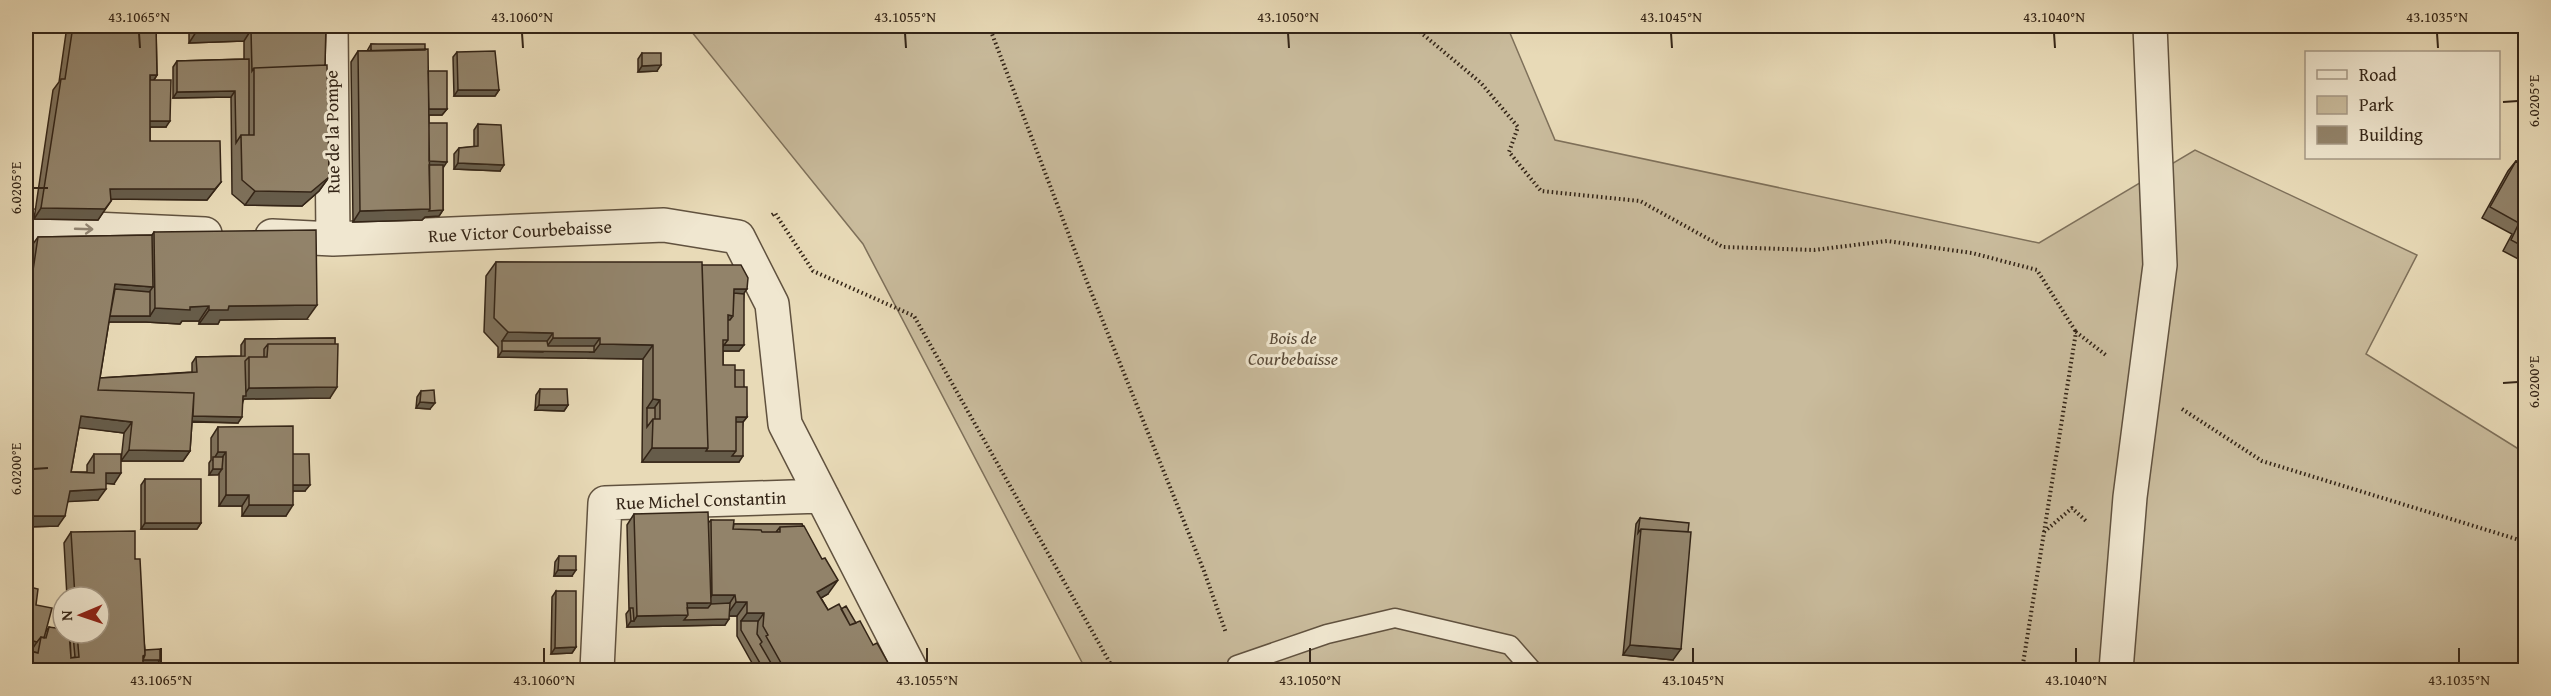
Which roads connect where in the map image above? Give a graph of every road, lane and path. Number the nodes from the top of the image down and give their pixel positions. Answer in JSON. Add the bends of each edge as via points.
{"nodes":[{"id":1,"x":331,"y":26,"type":"edge"},
{"id":2,"x":989,"y":26,"type":"edge"},
{"id":3,"x":1413,"y":26,"type":"edge"},
{"id":4,"x":2150,"y":26,"type":"edge"},
{"id":5,"x":26,"y":226,"type":"edge"},
{"id":6,"x":738,"y":237,"type":"junction"},
{"id":7,"x":333,"y":239,"type":"junction"},
{"id":8,"x":2076,"y":333,"type":"junction"},
{"id":9,"x":2145,"y":385,"type":"junction"},
{"id":10,"x":822,"y":496,"type":"junction"},
{"id":11,"x":2526,"y":542,"type":"edge"},
{"id":12,"x":1237,"y":668,"type":"edge"},
{"id":13,"x":597,"y":670,"type":"edge"},
{"id":14,"x":911,"y":670,"type":"edge"},
{"id":15,"x":1114,"y":670,"type":"edge"},
{"id":16,"x":1532,"y":670,"type":"edge"},
{"id":17,"x":2022,"y":670,"type":"edge"},
{"id":18,"x":2116,"y":670,"type":"edge"}],
"edges":[{"from":1,"to":7,"type":"street","name":"Rue de la Pompe"},
{"from":2,"to":12,"type":"path","via":[[1204,571]]},
{"from":3,"to":8,"type":"path","via":[[1481,83],[1518,127],[1509,152],[1541,191],[1640,201],[1723,247],[1814,250],[1887,241],[1983,256],[2037,270]]},
{"from":4,"to":9,"type":"street","via":[[2160,265]]},
{"from":5,"to":7,"type":"street","name":"Rue Victor Courbebaisse","one_way":true},
{"from":6,"to":7,"type":"street","name":"Rue Victor Courbebaisse","via":[[664,225]]},
{"from":6,"to":10,"type":"street","via":[[772,304],[785,424]]},
{"from":6,"to":15,"type":"path","via":[[775,213],[813,271],[914,316]]},
{"from":8,"to":9,"type":"path"},
{"from":8,"to":17,"type":"path"},
{"from":9,"to":11,"type":"path","via":[[2262,461]]},
{"from":9,"to":18,"type":"street","via":[[2130,497]]},
{"from":10,"to":13,"type":"street","name":"Rue Michel Constantin","via":[[605,503]]},
{"from":10,"to":14,"type":"street"},
{"from":12,"to":16,"type":"lane","via":[[1327,634],[1395,618],[1510,645]]}]}
